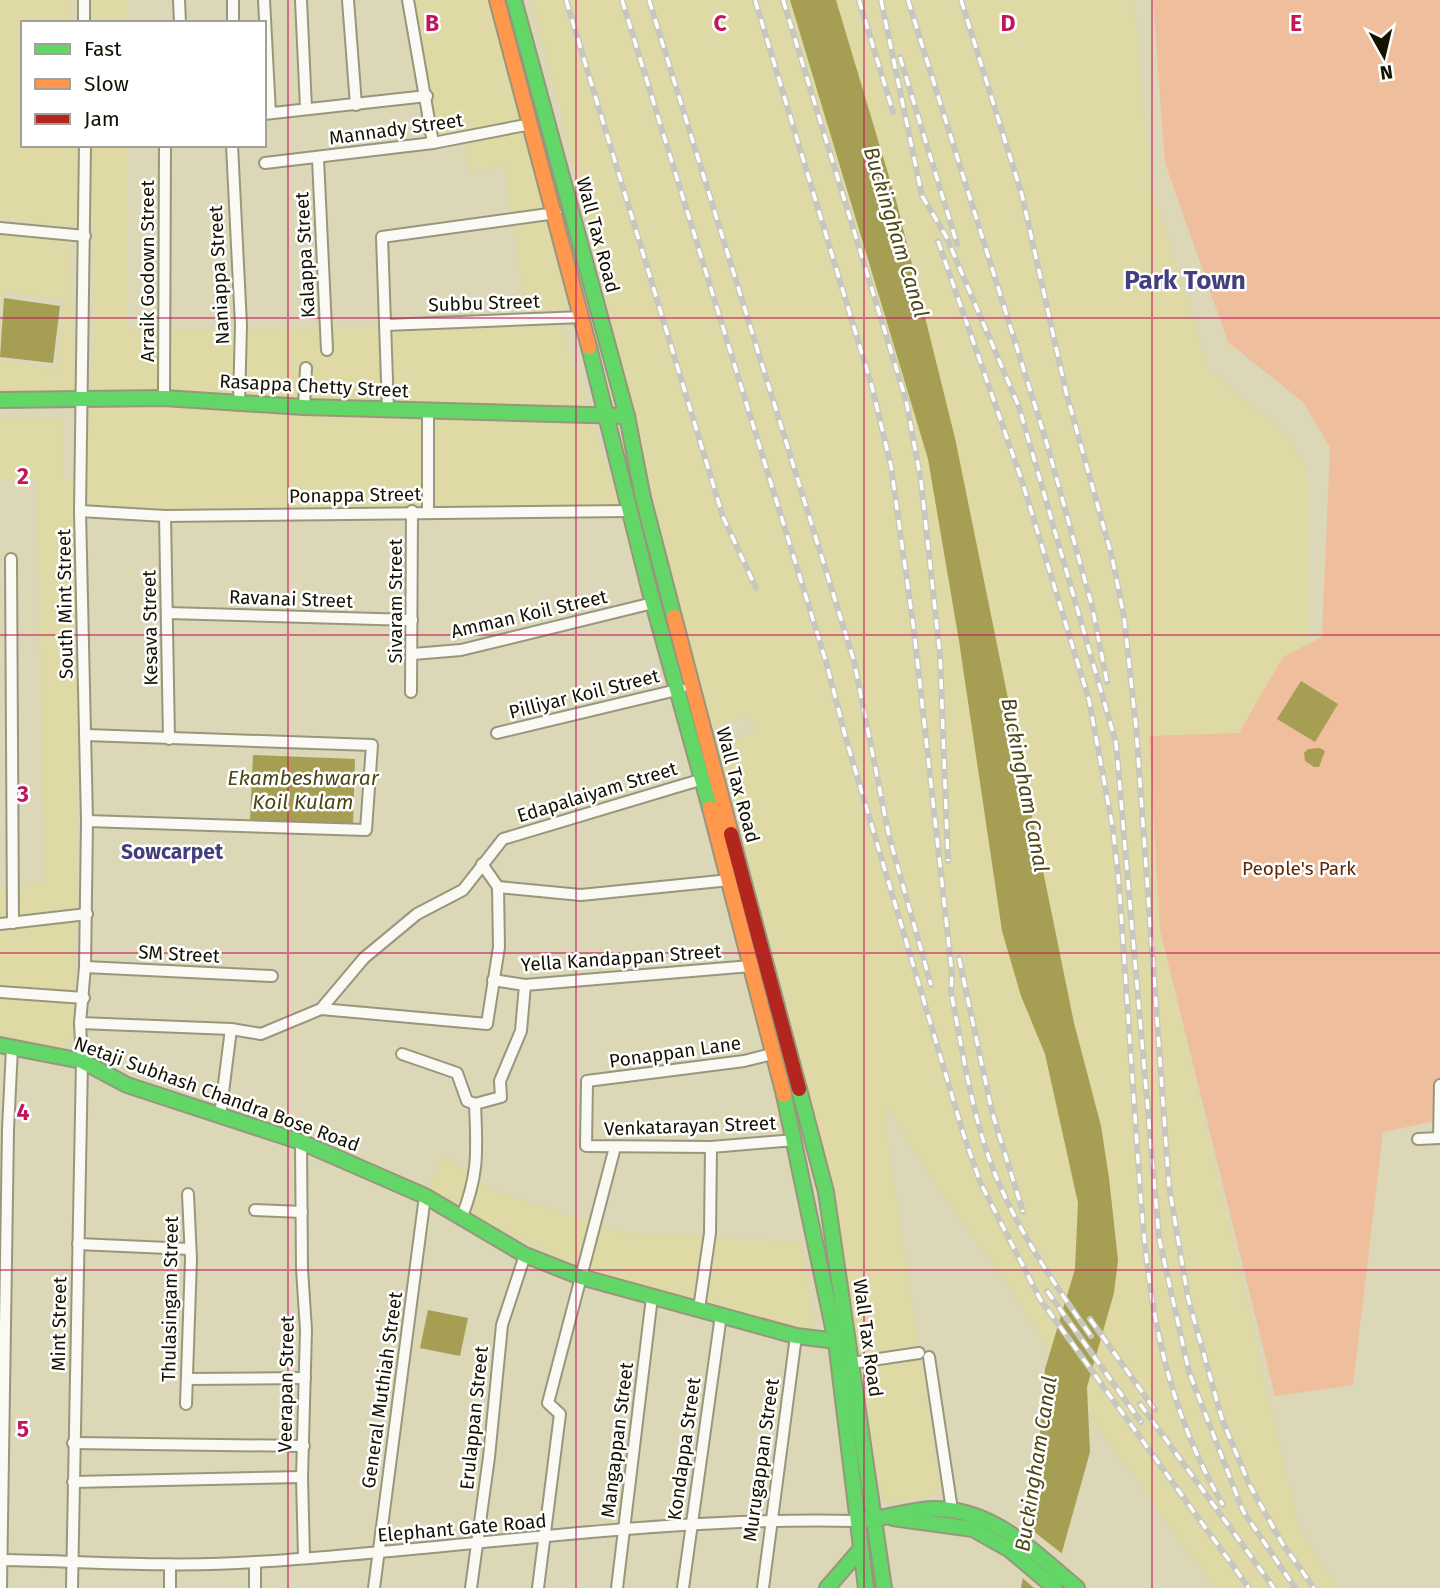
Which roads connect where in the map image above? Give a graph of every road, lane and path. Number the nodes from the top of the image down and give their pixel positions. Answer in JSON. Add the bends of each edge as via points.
{"nodes":[{"id":1,"x":84,"y":0,"type":"edge"},
{"id":2,"x":179,"y":0,"type":"edge"},
{"id":3,"x":233,"y":0,"type":"edge"},
{"id":4,"x":264,"y":0,"type":"edge"},
{"id":5,"x":301,"y":0,"type":"edge"},
{"id":6,"x":348,"y":0,"type":"edge"},
{"id":7,"x":408,"y":0,"type":"edge"},
{"id":8,"x":498,"y":0,"type":"edge"},
{"id":9,"x":514,"y":0,"type":"edge"},
{"id":10,"x":84,"y":21,"type":"edge"},
{"id":11,"x":180,"y":21,"type":"edge"},
{"id":12,"x":233,"y":21,"type":"edge"},
{"id":13,"x":265,"y":21,"type":"edge"},
{"id":14,"x":266,"y":75,"type":"edge"},
{"id":15,"x":427,"y":96,"type":"junction"},
{"id":16,"x":356,"y":105,"type":"junction"},
{"id":17,"x":306,"y":108,"type":"junction"},
{"id":18,"x":267,"y":113,"type":"edge"},
{"id":19,"x":531,"y":124,"type":"junction"},
{"id":20,"x":433,"y":143,"type":"junction"},
{"id":21,"x":85,"y":147,"type":"edge"},
{"id":22,"x":165,"y":147,"type":"edge"},
{"id":23,"x":232,"y":147,"type":"edge"},
{"id":24,"x":318,"y":159,"type":"junction"},
{"id":25,"x":265,"y":163,"type":"dead end"},
{"id":26,"x":556,"y":213,"type":"junction"},
{"id":27,"x":0,"y":228,"type":"edge"},
{"id":28,"x":85,"y":236,"type":"junction"},
{"id":29,"x":583,"y":317,"type":"junction"},
{"id":30,"x":386,"y":325,"type":"junction"},
{"id":31,"x":327,"y":350,"type":"dead end"},
{"id":32,"x":306,"y":368,"type":"dead end"},
{"id":33,"x":164,"y":398,"type":"junction"},
{"id":34,"x":82,"y":399,"type":"junction"},
{"id":35,"x":0,"y":400,"type":"edge"},
{"id":36,"x":239,"y":403,"type":"junction"},
{"id":37,"x":304,"y":407,"type":"junction"},
{"id":38,"x":388,"y":409,"type":"junction"},
{"id":39,"x":428,"y":410,"type":"junction"},
{"id":40,"x":606,"y":415,"type":"junction"},
{"id":41,"x":627,"y":416,"type":"junction"},
{"id":42,"x":80,"y":511,"type":"junction"},
{"id":43,"x":412,"y":511,"type":"junction"},
{"id":44,"x":428,"y":511,"type":"junction"},
{"id":45,"x":630,"y":511,"type":"junction"},
{"id":46,"x":165,"y":516,"type":"junction"},
{"id":47,"x":11,"y":559,"type":"dead end"},
{"id":48,"x":653,"y":603,"type":"junction"},
{"id":49,"x":168,"y":613,"type":"junction"},
{"id":50,"x":412,"y":621,"type":"junction"},
{"id":51,"x":412,"y":654,"type":"junction"},
{"id":52,"x":685,"y":688,"type":"junction"},
{"id":53,"x":411,"y":692,"type":"dead end"},
{"id":54,"x":497,"y":733,"type":"dead end"},
{"id":55,"x":86,"y":735,"type":"junction"},
{"id":56,"x":169,"y":739,"type":"junction"},
{"id":57,"x":703,"y":779,"type":"junction"},
{"id":58,"x":87,"y":821,"type":"junction"},
{"id":59,"x":482,"y":864,"type":"junction"},
{"id":60,"x":730,"y":880,"type":"junction"},
{"id":61,"x":498,"y":887,"type":"junction"},
{"id":62,"x":87,"y":914,"type":"junction"},
{"id":63,"x":13,"y":923,"type":"junction"},
{"id":64,"x":0,"y":924,"type":"edge"},
{"id":65,"x":751,"y":966,"type":"junction"},
{"id":66,"x":85,"y":967,"type":"junction"},
{"id":67,"x":272,"y":976,"type":"dead end"},
{"id":68,"x":493,"y":980,"type":"junction"},
{"id":69,"x":526,"y":985,"type":"junction"},
{"id":70,"x":0,"y":992,"type":"edge"},
{"id":71,"x":84,"y":998,"type":"junction"},
{"id":72,"x":321,"y":1009,"type":"junction"},
{"id":73,"x":80,"y":1023,"type":"junction"},
{"id":74,"x":231,"y":1029,"type":"junction"},
{"id":75,"x":6,"y":1046,"type":"edge"},
{"id":76,"x":772,"y":1054,"type":"junction"},
{"id":77,"x":402,"y":1055,"type":"dead end"},
{"id":78,"x":82,"y":1061,"type":"junction"},
{"id":79,"x":1440,"y":1085,"type":"edge"},
{"id":80,"x":475,"y":1104,"type":"junction"},
{"id":81,"x":220,"y":1116,"type":"junction"},
{"id":82,"x":1440,"y":1138,"type":"edge"},
{"id":83,"x":1418,"y":1139,"type":"dead end"},
{"id":84,"x":795,"y":1140,"type":"junction"},
{"id":85,"x":301,"y":1142,"type":"junction"},
{"id":86,"x":587,"y":1147,"type":"joint"},
{"id":87,"x":615,"y":1147,"type":"junction"},
{"id":88,"x":711,"y":1147,"type":"junction"},
{"id":89,"x":188,"y":1194,"type":"dead end"},
{"id":90,"x":425,"y":1196,"type":"junction"},
{"id":91,"x":254,"y":1210,"type":"dead end"},
{"id":92,"x":302,"y":1212,"type":"junction"},
{"id":93,"x":461,"y":1219,"type":"junction"},
{"id":94,"x":78,"y":1244,"type":"junction"},
{"id":95,"x":190,"y":1249,"type":"junction"},
{"id":96,"x":525,"y":1255,"type":"junction"},
{"id":97,"x":581,"y":1277,"type":"junction"},
{"id":98,"x":652,"y":1297,"type":"junction"},
{"id":99,"x":698,"y":1309,"type":"junction"},
{"id":100,"x":721,"y":1315,"type":"junction"},
{"id":101,"x":796,"y":1336,"type":"junction"},
{"id":102,"x":843,"y":1342,"type":"junction"},
{"id":103,"x":852,"y":1363,"type":"junction"},
{"id":104,"x":305,"y":1378,"type":"junction"},
{"id":105,"x":187,"y":1380,"type":"junction"},
{"id":106,"x":186,"y":1404,"type":"dead end"},
{"id":107,"x":73,"y":1443,"type":"junction"},
{"id":108,"x":304,"y":1446,"type":"junction"},
{"id":109,"x":302,"y":1477,"type":"junction"},
{"id":110,"x":73,"y":1482,"type":"junction"},
{"id":111,"x":952,"y":1510,"type":"junction"},
{"id":112,"x":893,"y":1518,"type":"junction"},
{"id":113,"x":770,"y":1519,"type":"junction"},
{"id":114,"x":874,"y":1519,"type":"junction"},
{"id":115,"x":856,"y":1521,"type":"junction"},
{"id":116,"x":690,"y":1523,"type":"junction"},
{"id":117,"x":1008,"y":1530,"type":"junction"},
{"id":118,"x":622,"y":1532,"type":"junction"},
{"id":119,"x":544,"y":1539,"type":"junction"},
{"id":120,"x":477,"y":1543,"type":"junction"},
{"id":121,"x":1000,"y":1544,"type":"junction"},
{"id":122,"x":860,"y":1550,"type":"junction"},
{"id":123,"x":378,"y":1553,"type":"junction"},
{"id":124,"x":304,"y":1558,"type":"junction"},
{"id":125,"x":1,"y":1560,"type":"edge"},
{"id":126,"x":71,"y":1561,"type":"junction"},
{"id":127,"x":255,"y":1562,"type":"junction"},
{"id":128,"x":170,"y":1564,"type":"junction"},
{"id":129,"x":1072,"y":1583,"type":"edge"},
{"id":130,"x":1,"y":1588,"type":"edge"},
{"id":131,"x":72,"y":1588,"type":"edge"},
{"id":132,"x":170,"y":1588,"type":"edge"},
{"id":133,"x":255,"y":1588,"type":"edge"},
{"id":134,"x":374,"y":1588,"type":"edge"},
{"id":135,"x":471,"y":1588,"type":"edge"},
{"id":136,"x":538,"y":1588,"type":"edge"},
{"id":137,"x":617,"y":1588,"type":"edge"},
{"id":138,"x":683,"y":1588,"type":"edge"},
{"id":139,"x":763,"y":1588,"type":"edge"},
{"id":140,"x":827,"y":1588,"type":"edge"},
{"id":141,"x":866,"y":1588,"type":"edge"},
{"id":142,"x":884,"y":1588,"type":"edge"},
{"id":143,"x":1055,"y":1588,"type":"edge"}],
"edges":[{"from":1,"to":10,"type":"street"},
{"from":2,"to":11,"type":"street"},
{"from":3,"to":12,"type":"street"},
{"from":4,"to":13,"type":"street"},
{"from":5,"to":17,"type":"street"},
{"from":6,"to":16,"type":"street"},
{"from":7,"to":15,"type":"street"},
{"from":8,"to":19,"type":"main road","name":"Wall Tax Road"},
{"from":9,"to":41,"type":"main road","name":"Wall Tax Road"},
{"from":14,"to":18,"type":"street"},
{"from":15,"to":16,"type":"street"},
{"from":15,"to":20,"type":"street"},
{"from":16,"to":17,"type":"street"},
{"from":17,"to":18,"type":"street"},
{"from":19,"to":20,"type":"street","name":"Mannady Street"},
{"from":19,"to":26,"type":"main road","name":"Wall Tax Road"},
{"from":20,"to":24,"type":"street","name":"Mannady Street"},
{"from":21,"to":28,"type":"street","name":"South Mint Street"},
{"from":22,"to":33,"type":"street","name":"Arraik Godown Street"},
{"from":23,"to":36,"type":"street","name":"Naniappa Street","via":[[241,325]]},
{"from":24,"to":25,"type":"street","name":"Mannady Street"},
{"from":24,"to":31,"type":"street","name":"Kalappa Street"},
{"from":26,"to":29,"type":"main road","name":"Wall Tax Road"},
{"from":26,"to":30,"type":"street","via":[[382,237]]},
{"from":27,"to":28,"type":"street"},
{"from":28,"to":34,"type":"street","name":"South Mint Street"},
{"from":29,"to":30,"type":"street","name":"Subbu Street"},
{"from":29,"to":40,"type":"main road","name":"Wall Tax Road"},
{"from":30,"to":38,"type":"street"},
{"from":32,"to":37,"type":"street"},
{"from":33,"to":34,"type":"main road","name":"Rasappa Chetty Street"},
{"from":33,"to":36,"type":"main road","name":"Rasappa Chetty Street"},
{"from":34,"to":35,"type":"main road","name":"Rasappa Chetty Street"},
{"from":34,"to":42,"type":"street","name":"South Mint Street"},
{"from":36,"to":37,"type":"main road","name":"Rasappa Chetty Street"},
{"from":37,"to":38,"type":"main road","name":"Rasappa Chetty Street"},
{"from":38,"to":39,"type":"main road","name":"Rasappa Chetty Street"},
{"from":39,"to":40,"type":"main road","name":"Rasappa Chetty Street"},
{"from":39,"to":44,"type":"street"},
{"from":40,"to":41,"type":"main road","name":"Rasappa Chetty Street"},
{"from":40,"to":45,"type":"main road","name":"Wall Tax Road"},
{"from":41,"to":52,"type":"main road","name":"Wall Tax Road"},
{"from":42,"to":46,"type":"street","name":"Ponappa Street"},
{"from":42,"to":55,"type":"street","name":"South Mint Street"},
{"from":43,"to":44,"type":"street","name":"Ponappa Street"},
{"from":43,"to":46,"type":"street","name":"Ponappa Street"},
{"from":43,"to":50,"type":"street","name":"Sivaram Street"},
{"from":44,"to":45,"type":"street","name":"Ponappa Street"},
{"from":45,"to":48,"type":"main road","name":"Wall Tax Road"},
{"from":46,"to":49,"type":"street","name":"Kesava Street"},
{"from":47,"to":63,"type":"street"},
{"from":48,"to":51,"type":"street","name":"Amman Koil Street","via":[[461,650]]},
{"from":48,"to":52,"type":"main road","name":"Wall Tax Road"},
{"from":49,"to":50,"type":"street","name":"Ravanai Street"},
{"from":49,"to":56,"type":"street","name":"Kesava Street"},
{"from":50,"to":51,"type":"street","name":"Sivaram Street"},
{"from":51,"to":53,"type":"street","name":"Sivaram Street"},
{"from":52,"to":54,"type":"street","name":"Pilliyar Koil Street"},
{"from":52,"to":57,"type":"main road","name":"Wall Tax Road"},
{"from":52,"to":102,"type":"main road","name":"Wall Tax Road","via":[[823,1180]]},
{"from":55,"to":56,"type":"street"},
{"from":55,"to":58,"type":"street","name":"South Mint Street"},
{"from":56,"to":58,"type":"street","via":[[372,745],[366,830]]},
{"from":57,"to":59,"type":"street","name":"Edapalaiyam Street","via":[[503,839]]},
{"from":57,"to":60,"type":"main road","name":"Wall Tax Road"},
{"from":58,"to":62,"type":"street","name":"South Mint Street"},
{"from":59,"to":61,"type":"street"},
{"from":59,"to":72,"type":"street","name":"Edapalaiyam Street","via":[[463,890],[417,914],[364,958]]},
{"from":60,"to":61,"type":"street","via":[[581,895]]},
{"from":60,"to":65,"type":"main road","name":"Wall Tax Road"},
{"from":61,"to":68,"type":"street","via":[[499,947]]},
{"from":62,"to":63,"type":"street"},
{"from":62,"to":66,"type":"street","name":"South Mint Street"},
{"from":63,"to":64,"type":"street"},
{"from":65,"to":69,"type":"street","name":"Yella Kandappan Street"},
{"from":65,"to":76,"type":"main road","name":"Wall Tax Road"},
{"from":66,"to":67,"type":"street","name":"SM Street"},
{"from":66,"to":71,"type":"street","name":"South Mint Street"},
{"from":68,"to":69,"type":"street","name":"Yella Kandappan Street"},
{"from":68,"to":72,"type":"street","via":[[486,1024]]},
{"from":69,"to":80,"type":"street","via":[[521,1031],[500,1082],[500,1097]]},
{"from":70,"to":71,"type":"street"},
{"from":71,"to":73,"type":"street","name":"South Mint Street"},
{"from":72,"to":74,"type":"street","via":[[261,1034]]},
{"from":73,"to":74,"type":"street"},
{"from":73,"to":78,"type":"street","name":"South Mint Street"},
{"from":74,"to":81,"type":"street"},
{"from":75,"to":78,"type":"main road","name":"Netaji Subhash Chandra Bose Road"},
{"from":75,"to":125,"type":"street"},
{"from":76,"to":84,"type":"main road","name":"Wall Tax Road"},
{"from":76,"to":86,"type":"street","name":"Ponappan Lane","via":[[585,1083]]},
{"from":77,"to":80,"type":"street","via":[[457,1073],[467,1101]]},
{"from":78,"to":81,"type":"main road","name":"Netaji Subhash Chandra Bose Road","via":[[127,1085]]},
{"from":78,"to":94,"type":"street","name":"Mint Street"},
{"from":79,"to":82,"type":"street"},
{"from":80,"to":93,"type":"street","via":[[478,1160],[475,1184]]},
{"from":81,"to":85,"type":"main road","name":"Netaji Subhash Chandra Bose Road"},
{"from":82,"to":83,"type":"street"},
{"from":84,"to":88,"type":"street","name":"Venkatarayan Street"},
{"from":84,"to":102,"type":"main road","name":"Wall Tax Road"},
{"from":85,"to":90,"type":"main road","name":"Netaji Subhash Chandra Bose Road"},
{"from":85,"to":92,"type":"street","name":"Veerapan Street"},
{"from":86,"to":87,"type":"street","name":"Venkatarayan Street"},
{"from":87,"to":88,"type":"street","name":"Venkatarayan Street"},
{"from":87,"to":97,"type":"street"},
{"from":88,"to":99,"type":"street","via":[[710,1233]]},
{"from":89,"to":95,"type":"street","name":"Thulasingam Street"},
{"from":90,"to":93,"type":"main road","name":"Netaji Subhash Chandra Bose Road"},
{"from":90,"to":123,"type":"street","name":"General Muthiah Street"},
{"from":91,"to":92,"type":"street"},
{"from":92,"to":104,"type":"street","name":"Veerapan Street"},
{"from":93,"to":96,"type":"main road","name":"Netaji Subhash Chandra Bose Road"},
{"from":94,"to":95,"type":"street"},
{"from":94,"to":107,"type":"street","name":"Mint Street"},
{"from":95,"to":105,"type":"street","name":"Thulasingam Street"},
{"from":96,"to":97,"type":"main road","name":"Netaji Subhash Chandra Bose Road"},
{"from":96,"to":120,"type":"street","name":"Erulappan Street","via":[[502,1325]]},
{"from":97,"to":98,"type":"main road","name":"Netaji Subhash Chandra Bose Road"},
{"from":97,"to":119,"type":"street","via":[[548,1403],[560,1414]]},
{"from":98,"to":99,"type":"main road","name":"Netaji Subhash Chandra Bose Road"},
{"from":98,"to":118,"type":"street","name":"Mangappan Street"},
{"from":99,"to":100,"type":"main road","name":"Netaji Subhash Chandra Bose Road"},
{"from":100,"to":101,"type":"main road","name":"Netaji Subhash Chandra Bose Road"},
{"from":100,"to":116,"type":"street","name":"Kondappa Street"},
{"from":101,"to":102,"type":"main road","name":"Netaji Subhash Chandra Bose Road"},
{"from":101,"to":113,"type":"street","name":"Murugappan Street"},
{"from":102,"to":103,"type":"main road","name":"Wall Tax Road"},
{"from":102,"to":115,"type":"main road","name":"Wall Tax Road"},
{"from":103,"to":111,"type":"street","via":[[924,1355]]},
{"from":103,"to":114,"type":"main road","name":"Wall Tax Road"},
{"from":104,"to":105,"type":"street"},
{"from":104,"to":108,"type":"street","name":"Veerapan Street"},
{"from":105,"to":106,"type":"street","name":"Thulasingam Street"},
{"from":107,"to":108,"type":"street"},
{"from":107,"to":110,"type":"street","name":"Mint Street"},
{"from":108,"to":109,"type":"street","name":"Veerapan Street"},
{"from":109,"to":110,"type":"street"},
{"from":109,"to":124,"type":"street","name":"Veerapan Street"},
{"from":110,"to":126,"type":"street","name":"Mint Street"},
{"from":111,"to":112,"type":"main road","via":[[906,1511]]},
{"from":111,"to":117,"type":"main road","via":[[983,1517]]},
{"from":112,"to":114,"type":"main road"},
{"from":112,"to":121,"type":"main road","via":[[907,1524],[977,1529]]},
{"from":113,"to":115,"type":"street","name":"Elephant Gate Road"},
{"from":113,"to":116,"type":"street","name":"Elephant Gate Road"},
{"from":113,"to":139,"type":"street","name":"Murugappan Street"},
{"from":114,"to":115,"type":"main road"},
{"from":114,"to":142,"type":"main road","name":"Wall Tax Road"},
{"from":115,"to":122,"type":"main road","name":"Wall Tax Road"},
{"from":116,"to":118,"type":"street","name":"Elephant Gate Road"},
{"from":116,"to":138,"type":"street","name":"Kondappa Street"},
{"from":117,"to":121,"type":"main road"},
{"from":117,"to":129,"type":"main road"},
{"from":118,"to":119,"type":"street","name":"Elephant Gate Road"},
{"from":118,"to":137,"type":"street","name":"Mangappan Street"},
{"from":119,"to":120,"type":"street","name":"Elephant Gate Road"},
{"from":119,"to":136,"type":"street"},
{"from":120,"to":123,"type":"street","name":"Elephant Gate Road"},
{"from":120,"to":135,"type":"street","name":"Erulappan Street"},
{"from":121,"to":143,"type":"main road"},
{"from":122,"to":140,"type":"main road"},
{"from":122,"to":141,"type":"main road","name":"Wall Tax Road"},
{"from":123,"to":124,"type":"street","name":"Elephant Gate Road"},
{"from":123,"to":134,"type":"street","name":"General Muthiah Street"},
{"from":124,"to":127,"type":"street","name":"Elephant Gate Road"},
{"from":125,"to":126,"type":"street","name":"Elephant Gate Road"},
{"from":125,"to":130,"type":"street"},
{"from":126,"to":128,"type":"street","name":"Elephant Gate Road"},
{"from":126,"to":131,"type":"street","name":"Mint Street"},
{"from":127,"to":128,"type":"street","name":"Elephant Gate Road"},
{"from":127,"to":133,"type":"street"},
{"from":128,"to":132,"type":"street"}]}
